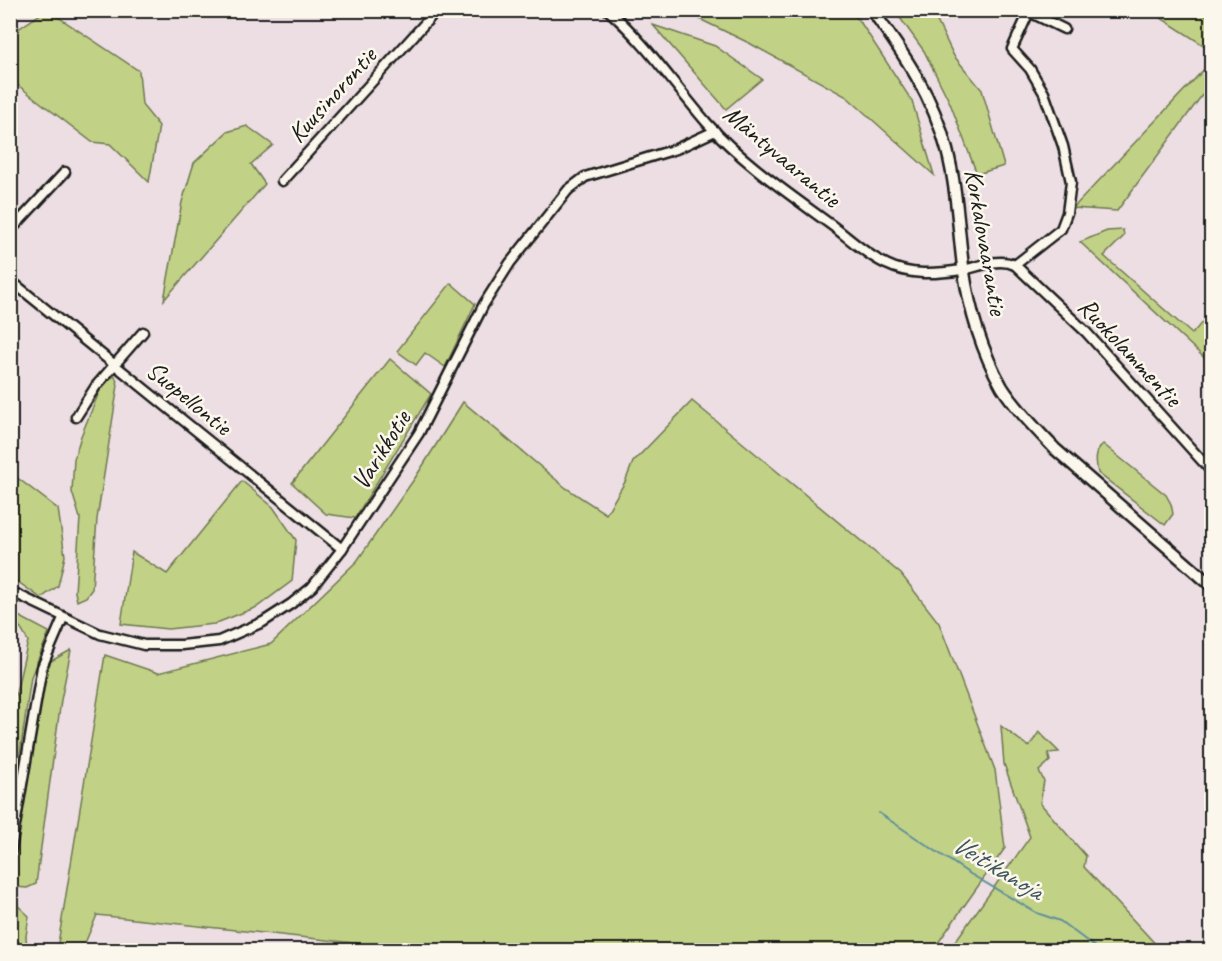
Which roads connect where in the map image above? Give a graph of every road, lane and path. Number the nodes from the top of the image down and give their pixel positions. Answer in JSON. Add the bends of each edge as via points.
{"nodes":[{"id":1,"x":436,"y":10,"type":"edge"},
{"id":2,"x":608,"y":10,"type":"edge"},
{"id":3,"x":872,"y":10,"type":"edge"},
{"id":4,"x":1064,"y":29,"type":"dead end"},
{"id":5,"x":715,"y":131,"type":"junction"},
{"id":6,"x":65,"y":172,"type":"dead end"},
{"id":7,"x":282,"y":181,"type":"dead end"},
{"id":8,"x":10,"y":231,"type":"edge"},
{"id":9,"x":1015,"y":265,"type":"junction"},
{"id":10,"x":963,"y":270,"type":"junction"},
{"id":11,"x":10,"y":280,"type":"edge"},
{"id":12,"x":143,"y":332,"type":"dead end"},
{"id":13,"x":114,"y":365,"type":"junction"},
{"id":14,"x":76,"y":417,"type":"dead end"},
{"id":15,"x":1212,"y":472,"type":"edge"},
{"id":16,"x":342,"y":549,"type":"junction"},
{"id":17,"x":1212,"y":586,"type":"edge"},
{"id":18,"x":10,"y":591,"type":"edge"},
{"id":19,"x":63,"y":618,"type":"junction"},
{"id":20,"x":10,"y":855,"type":"edge"},
{"id":21,"x":10,"y":946,"type":"edge"},
{"id":22,"x":13,"y":951,"type":"edge"}],
"edges":[{"from":1,"to":7,"type":"street","name":"Kuusinorontie"},
{"from":2,"to":5,"type":"street","name":"Mäntyvaarantie","via":[[654,56]]},
{"from":3,"to":10,"type":"street","name":"Korkalovaarantie","via":[[930,99],[947,150],[957,199]]},
{"from":4,"to":9,"type":"street","via":[[1029,12],[1012,49],[1044,93],[1071,182],[1061,229]]},
{"from":5,"to":10,"type":"street","name":"Mäntyvaarantie","via":[[771,180],[884,264],[908,273]]},
{"from":5,"to":16,"type":"street","name":"Varikkotie","via":[[676,149],[585,177],[568,190],[484,304],[419,433]]},
{"from":6,"to":8,"type":"street"},
{"from":9,"to":10,"type":"street","name":"Mäntyvaarantie","via":[[1008,261],[985,263]]},
{"from":9,"to":15,"type":"street","name":"Ruokolammentie","via":[[1086,332]]},
{"from":10,"to":17,"type":"street","name":"Korkalovaarantie","via":[[987,357],[1004,388],[1035,428]]},
{"from":11,"to":13,"type":"street","name":"Suopellontie"},
{"from":12,"to":13,"type":"street"},
{"from":13,"to":14,"type":"street"},
{"from":13,"to":16,"type":"street","name":"Suopellontie"},
{"from":16,"to":19,"type":"street","name":"Varikkotie","via":[[312,587],[291,604],[263,622],[219,641],[144,645],[100,634]]},
{"from":18,"to":19,"type":"street","name":"Varikkotie"},
{"from":19,"to":20,"type":"street","via":[[42,667]]},
{"from":21,"to":22,"type":"street"}]}
